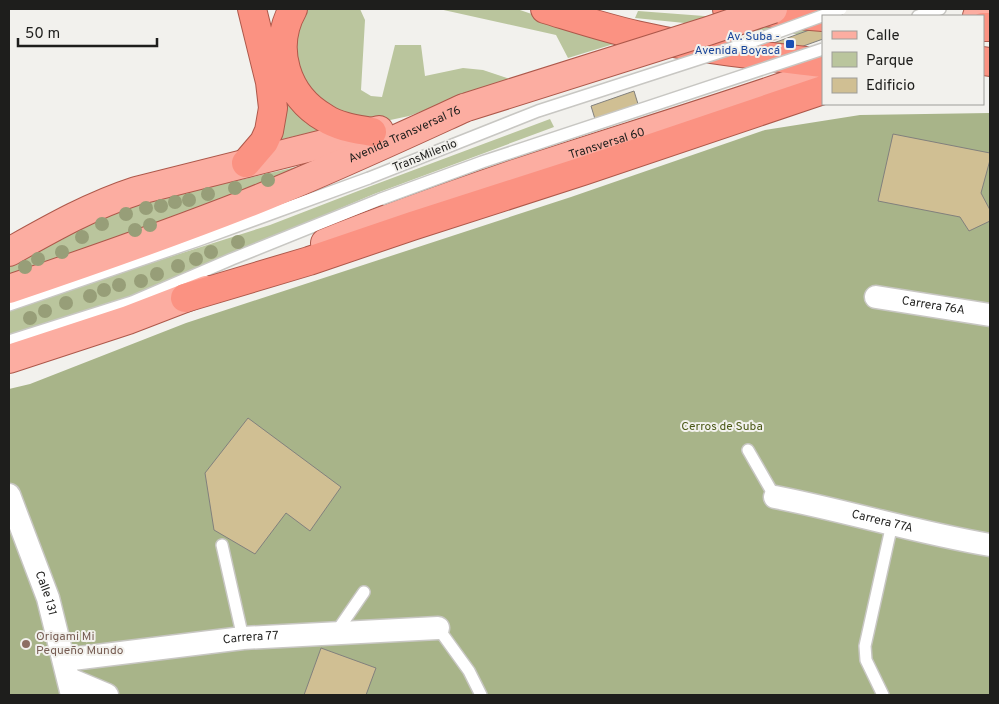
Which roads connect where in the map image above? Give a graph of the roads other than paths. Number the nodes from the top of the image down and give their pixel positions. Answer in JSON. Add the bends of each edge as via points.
{"nodes":[{"id":1,"x":252,"y":9,"type":"edge"},
{"id":2,"x":293,"y":9,"type":"edge"},
{"id":3,"x":545,"y":9,"type":"edge"},
{"id":4,"x":727,"y":9,"type":"edge"},
{"id":5,"x":773,"y":9,"type":"edge"},
{"id":6,"x":841,"y":9,"type":"edge"},
{"id":7,"x":940,"y":9,"type":"edge"},
{"id":8,"x":825,"y":15,"type":"edge"},
{"id":9,"x":921,"y":15,"type":"edge"},
{"id":10,"x":822,"y":16,"type":"edge"},
{"id":11,"x":822,"y":16,"type":"edge"},
{"id":12,"x":822,"y":49,"type":"edge"},
{"id":13,"x":732,"y":52,"type":"junction"},
{"id":14,"x":822,"y":54,"type":"edge"},
{"id":15,"x":822,"y":63,"type":"edge"},
{"id":16,"x":822,"y":73,"type":"edge"},
{"id":17,"x":822,"y":90,"type":"edge"},
{"id":18,"x":466,"y":108,"type":"junction"},
{"id":19,"x":372,"y":132,"type":"junction"},
{"id":20,"x":246,"y":163,"type":"junction"},
{"id":21,"x":386,"y":208,"type":"junction"},
{"id":22,"x":9,"y":252,"type":"edge"},
{"id":23,"x":9,"y":289,"type":"edge"},
{"id":24,"x":876,"y":297,"type":"dead end"},
{"id":25,"x":184,"y":298,"type":"junction"},
{"id":26,"x":9,"y":305,"type":"edge"},
{"id":27,"x":990,"y":315,"type":"edge"},
{"id":28,"x":9,"y":342,"type":"edge"},
{"id":29,"x":9,"y":359,"type":"edge"},
{"id":30,"x":748,"y":450,"type":"dead end"},
{"id":31,"x":9,"y":495,"type":"edge"},
{"id":32,"x":775,"y":497,"type":"joint"},
{"id":33,"x":892,"y":524,"type":"junction"},
{"id":34,"x":222,"y":545,"type":"dead end"},
{"id":35,"x":990,"y":545,"type":"edge"},
{"id":36,"x":364,"y":592,"type":"dead end"},
{"id":37,"x":438,"y":628,"type":"joint"},
{"id":38,"x":335,"y":634,"type":"junction"},
{"id":39,"x":243,"y":638,"type":"junction"},
{"id":40,"x":68,"y":678,"type":"edge"},
{"id":41,"x":107,"y":695,"type":"edge"},
{"id":42,"x":481,"y":695,"type":"edge"},
{"id":43,"x":883,"y":695,"type":"edge"}],
"edges":[{"from":1,"to":20,"type":"highway","via":[[273,108],[264,142]]},
{"from":2,"to":19,"type":"highway","via":[[286,20],[283,57],[294,89],[310,108],[325,118],[349,128]]},
{"from":3,"to":13,"type":"highway","via":[[644,37]]},
{"from":4,"to":10,"type":"highway"},
{"from":5,"to":18,"type":"main road","bridge":true},
{"from":6,"to":8,"type":"lane","name":"TransMilenio","bridge":true},
{"from":7,"to":9,"type":"lane"},
{"from":11,"to":26,"type":"lane","name":"TransMilenio","bridge":true,"via":[[538,111],[200,240]]},
{"from":12,"to":21,"type":"lane","name":"TransMilenio","bridge":true,"via":[[482,162]]},
{"from":13,"to":14,"type":"highway"},
{"from":13,"to":15,"type":"highway"},
{"from":16,"to":21,"type":"main road","name":"Transversal 60","via":[[513,175]]},
{"from":17,"to":25,"type":"highway","via":[[309,262]]},
{"from":18,"to":19,"type":"main road","name":"Avenida Transversal 76"},
{"from":18,"to":23,"type":"main road","name":"Avenida Transversal 76","via":[[249,202]]},
{"from":19,"to":20,"type":"main road","name":"Avenida Transversal 76"},
{"from":20,"to":22,"type":"main road","name":"Avenida Transversal 76","via":[[114,198],[57,224]]},
{"from":21,"to":25,"type":"main road"},
{"from":21,"to":28,"type":"lane","name":"TransMilenio","via":[[232,259],[132,302]]},
{"from":24,"to":27,"type":"street","name":"Carrera 76A"},
{"from":25,"to":29,"type":"main road"},
{"from":30,"to":32,"type":"lane"},
{"from":31,"to":40,"type":"street","name":"Calle 131","via":[[48,598]]},
{"from":32,"to":33,"type":"street","name":"Carrera 77A"},
{"from":33,"to":35,"type":"street","name":"Carrera 77A"},
{"from":33,"to":43,"type":"lane","via":[[865,646],[866,660]]},
{"from":34,"to":39,"type":"lane"},
{"from":36,"to":38,"type":"lane"},
{"from":37,"to":38,"type":"street","name":"Carrera 77"},
{"from":37,"to":42,"type":"lane","via":[[469,671]]},
{"from":38,"to":39,"type":"street","name":"Carrera 77"},
{"from":39,"to":40,"type":"street","name":"Carrera 77"},
{"from":40,"to":41,"type":"street"}]}
